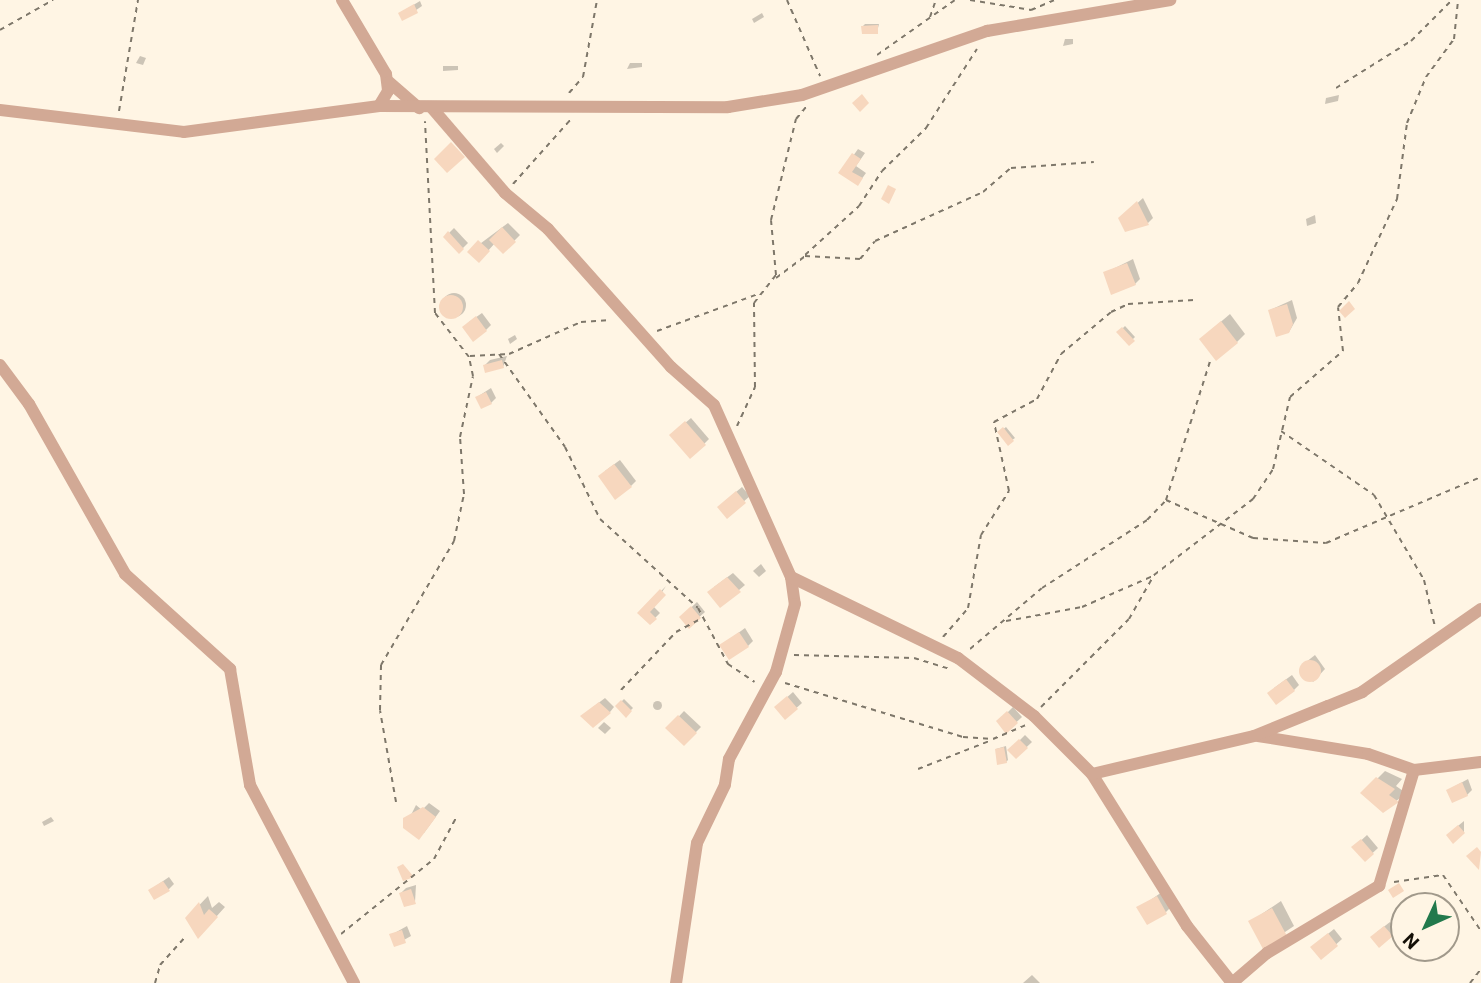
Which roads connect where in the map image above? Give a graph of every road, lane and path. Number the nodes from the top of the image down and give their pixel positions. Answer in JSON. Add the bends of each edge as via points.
{"nodes":[{"id":1,"x":53,"y":0,"type":"edge"},
{"id":2,"x":138,"y":0,"type":"edge"},
{"id":3,"x":342,"y":0,"type":"edge"},
{"id":4,"x":597,"y":0,"type":"edge"},
{"id":5,"x":787,"y":0,"type":"edge"},
{"id":6,"x":936,"y":0,"type":"edge"},
{"id":7,"x":955,"y":0,"type":"edge"},
{"id":8,"x":970,"y":0,"type":"edge"},
{"id":9,"x":1055,"y":0,"type":"edge"},
{"id":10,"x":1170,"y":0,"type":"edge"},
{"id":11,"x":1452,"y":0,"type":"edge"},
{"id":12,"x":1458,"y":0,"type":"edge"},
{"id":13,"x":930,"y":18,"type":"junction"},
{"id":14,"x":0,"y":30,"type":"edge"},
{"id":15,"x":987,"y":31,"type":"junction"},
{"id":16,"x":872,"y":60,"type":"dead end"},
{"id":17,"x":389,"y":82,"type":"junction"},
{"id":18,"x":1336,"y":88,"type":"dead end"},
{"id":19,"x":819,"y":90,"type":"junction"},
{"id":20,"x":379,"y":106,"type":"junction"},
{"id":21,"x":425,"y":108,"type":"junction"},
{"id":22,"x":554,"y":109,"type":"junction"},
{"id":23,"x":579,"y":109,"type":"junction"},
{"id":24,"x":0,"y":110,"type":"edge"},
{"id":25,"x":115,"y":129,"type":"junction"},
{"id":26,"x":1094,"y":162,"type":"dead end"},
{"id":27,"x":505,"y":193,"type":"junction"},
{"id":28,"x":805,"y":256,"type":"junction"},
{"id":29,"x":775,"y":279,"type":"junction"},
{"id":30,"x":759,"y":294,"type":"junction"},
{"id":31,"x":1194,"y":300,"type":"dead end"},
{"id":32,"x":621,"y":322,"type":"dead end"},
{"id":33,"x":646,"y":336,"type":"junction"},
{"id":34,"x":499,"y":354,"type":"junction"},
{"id":35,"x":469,"y":356,"type":"junction"},
{"id":36,"x":1210,"y":360,"type":"dead end"},
{"id":37,"x":0,"y":365,"type":"edge"},
{"id":38,"x":1281,"y":431,"type":"junction"},
{"id":39,"x":730,"y":435,"type":"junction"},
{"id":40,"x":1481,"y":477,"type":"edge"},
{"id":41,"x":1166,"y":500,"type":"junction"},
{"id":42,"x":1384,"y":515,"type":"junction"},
{"id":43,"x":1218,"y":526,"type":"junction"},
{"id":44,"x":1154,"y":575,"type":"junction"},
{"id":45,"x":791,"y":577,"type":"junction"},
{"id":46,"x":817,"y":590,"type":"junction"},
{"id":47,"x":794,"y":604,"type":"junction"},
{"id":48,"x":1481,"y":609,"type":"edge"},
{"id":49,"x":703,"y":617,"type":"junction"},
{"id":50,"x":1006,"y":621,"type":"junction"},
{"id":51,"x":1437,"y":636,"type":"junction"},
{"id":52,"x":933,"y":645,"type":"junction"},
{"id":53,"x":778,"y":664,"type":"junction"},
{"id":54,"x":958,"y":664,"type":"junction"},
{"id":55,"x":774,"y":678,"type":"junction"},
{"id":56,"x":621,"y":690,"type":"dead end"},
{"id":57,"x":757,"y":710,"type":"junction"},
{"id":58,"x":1034,"y":716,"type":"junction"},
{"id":59,"x":1254,"y":736,"type":"junction"},
{"id":60,"x":993,"y":739,"type":"junction"},
{"id":61,"x":1481,"y":762,"type":"edge"},
{"id":62,"x":918,"y":769,"type":"dead end"},
{"id":63,"x":1414,"y":770,"type":"junction"},
{"id":64,"x":1092,"y":774,"type":"junction"},
{"id":65,"x":396,"y":802,"type":"dead end"},
{"id":66,"x":456,"y":818,"type":"dead end"},
{"id":67,"x":1379,"y":886,"type":"junction"},
{"id":68,"x":1481,"y":930,"type":"edge"},
{"id":69,"x":186,"y":936,"type":"dead end"},
{"id":70,"x":337,"y":945,"type":"junction"},
{"id":71,"x":1481,"y":969,"type":"edge"},
{"id":72,"x":155,"y":983,"type":"edge"},
{"id":73,"x":354,"y":983,"type":"edge"},
{"id":74,"x":676,"y":983,"type":"edge"},
{"id":75,"x":1232,"y":983,"type":"edge"},
{"id":76,"x":1470,"y":983,"type":"edge"}],
"edges":[{"from":1,"to":14,"type":"path"},
{"from":2,"to":25,"type":"path"},
{"from":3,"to":17,"type":"street"},
{"from":4,"to":22,"type":"path","via":[[583,77]]},
{"from":5,"to":19,"type":"path"},
{"from":6,"to":13,"type":"path"},
{"from":7,"to":13,"type":"path"},
{"from":8,"to":9,"type":"path","via":[[1031,10]]},
{"from":10,"to":15,"type":"street"},
{"from":11,"to":18,"type":"path","via":[[1411,41]]},
{"from":12,"to":38,"type":"path","via":[[1454,39],[1426,77],[1407,123],[1396,199],[1358,283],[1338,307],[1343,351],[1290,397]]},
{"from":13,"to":16,"type":"path"},
{"from":15,"to":19,"type":"street"},
{"from":15,"to":28,"type":"path","via":[[926,128],[882,170],[859,206]]},
{"from":17,"to":20,"type":"street"},
{"from":17,"to":21,"type":"street"},
{"from":19,"to":23,"type":"street","via":[[690,110]]},
{"from":19,"to":29,"type":"path","via":[[796,120],[771,220]]},
{"from":20,"to":21,"type":"street"},
{"from":20,"to":25,"type":"street","via":[[184,132]]},
{"from":21,"to":22,"type":"street"},
{"from":21,"to":27,"type":"street","via":[[472,147]]},
{"from":21,"to":35,"type":"path","via":[[435,313]]},
{"from":22,"to":23,"type":"street"},
{"from":23,"to":27,"type":"path"},
{"from":24,"to":25,"type":"street"},
{"from":26,"to":28,"type":"path","via":[[1011,168],[983,192],[876,241],[856,261]]},
{"from":27,"to":33,"type":"street","via":[[548,229]]},
{"from":28,"to":29,"type":"path"},
{"from":29,"to":30,"type":"path"},
{"from":30,"to":33,"type":"path"},
{"from":30,"to":39,"type":"path","via":[[755,387]]},
{"from":31,"to":52,"type":"path","via":[[1128,304],[1111,312],[1061,354],[1037,399],[994,422],[1009,491],[981,535],[962,619]]},
{"from":32,"to":34,"type":"path","via":[[581,322]]},
{"from":33,"to":39,"type":"street","via":[[714,405]]},
{"from":34,"to":35,"type":"path"},
{"from":34,"to":49,"type":"path","via":[[561,440],[600,519],[646,556]]},
{"from":35,"to":65,"type":"path","via":[[473,376],[457,460],[464,494],[454,541],[382,664],[380,710]]},
{"from":36,"to":41,"type":"path"},
{"from":37,"to":70,"type":"street","via":[[29,404],[125,574],[230,669],[250,785]]},
{"from":38,"to":42,"type":"path","via":[[1374,495]]},
{"from":38,"to":43,"type":"path","via":[[1266,481]]},
{"from":39,"to":45,"type":"street"},
{"from":40,"to":42,"type":"path","via":[[1452,494]]},
{"from":41,"to":43,"type":"path"},
{"from":41,"to":50,"type":"path"},
{"from":42,"to":43,"type":"path","via":[[1326,543],[1274,544]]},
{"from":42,"to":51,"type":"path","via":[[1424,580]]},
{"from":43,"to":44,"type":"path"},
{"from":44,"to":50,"type":"path","via":[[1082,607]]},
{"from":44,"to":58,"type":"path","via":[[1129,619]]},
{"from":45,"to":46,"type":"street"},
{"from":45,"to":47,"type":"street"},
{"from":46,"to":47,"type":"street"},
{"from":46,"to":52,"type":"street"},
{"from":47,"to":53,"type":"street"},
{"from":48,"to":51,"type":"street"},
{"from":49,"to":56,"type":"path","via":[[676,632]]},
{"from":49,"to":57,"type":"path","via":[[728,664],[755,683]]},
{"from":50,"to":54,"type":"path"},
{"from":51,"to":59,"type":"street","via":[[1362,692]]},
{"from":52,"to":54,"type":"street"},
{"from":53,"to":54,"type":"path","via":[[799,652],[826,651]]},
{"from":53,"to":55,"type":"street"},
{"from":54,"to":58,"type":"street"},
{"from":55,"to":57,"type":"street"},
{"from":55,"to":60,"type":"path","via":[[963,737]]},
{"from":57,"to":74,"type":"street","via":[[702,824],[685,893]]},
{"from":58,"to":60,"type":"path","via":[[1010,736]]},
{"from":58,"to":64,"type":"street"},
{"from":59,"to":63,"type":"street","via":[[1292,737]]},
{"from":59,"to":64,"type":"street"},
{"from":60,"to":62,"type":"path"},
{"from":61,"to":63,"type":"street"},
{"from":63,"to":67,"type":"street"},
{"from":64,"to":75,"type":"street","via":[[1187,926]]},
{"from":66,"to":70,"type":"path","via":[[434,859],[351,924]]},
{"from":67,"to":68,"type":"path","via":[[1443,875]]},
{"from":67,"to":75,"type":"street","via":[[1267,953]]},
{"from":69,"to":72,"type":"path","via":[[160,965]]},
{"from":70,"to":73,"type":"street"},
{"from":71,"to":76,"type":"path"}]}
